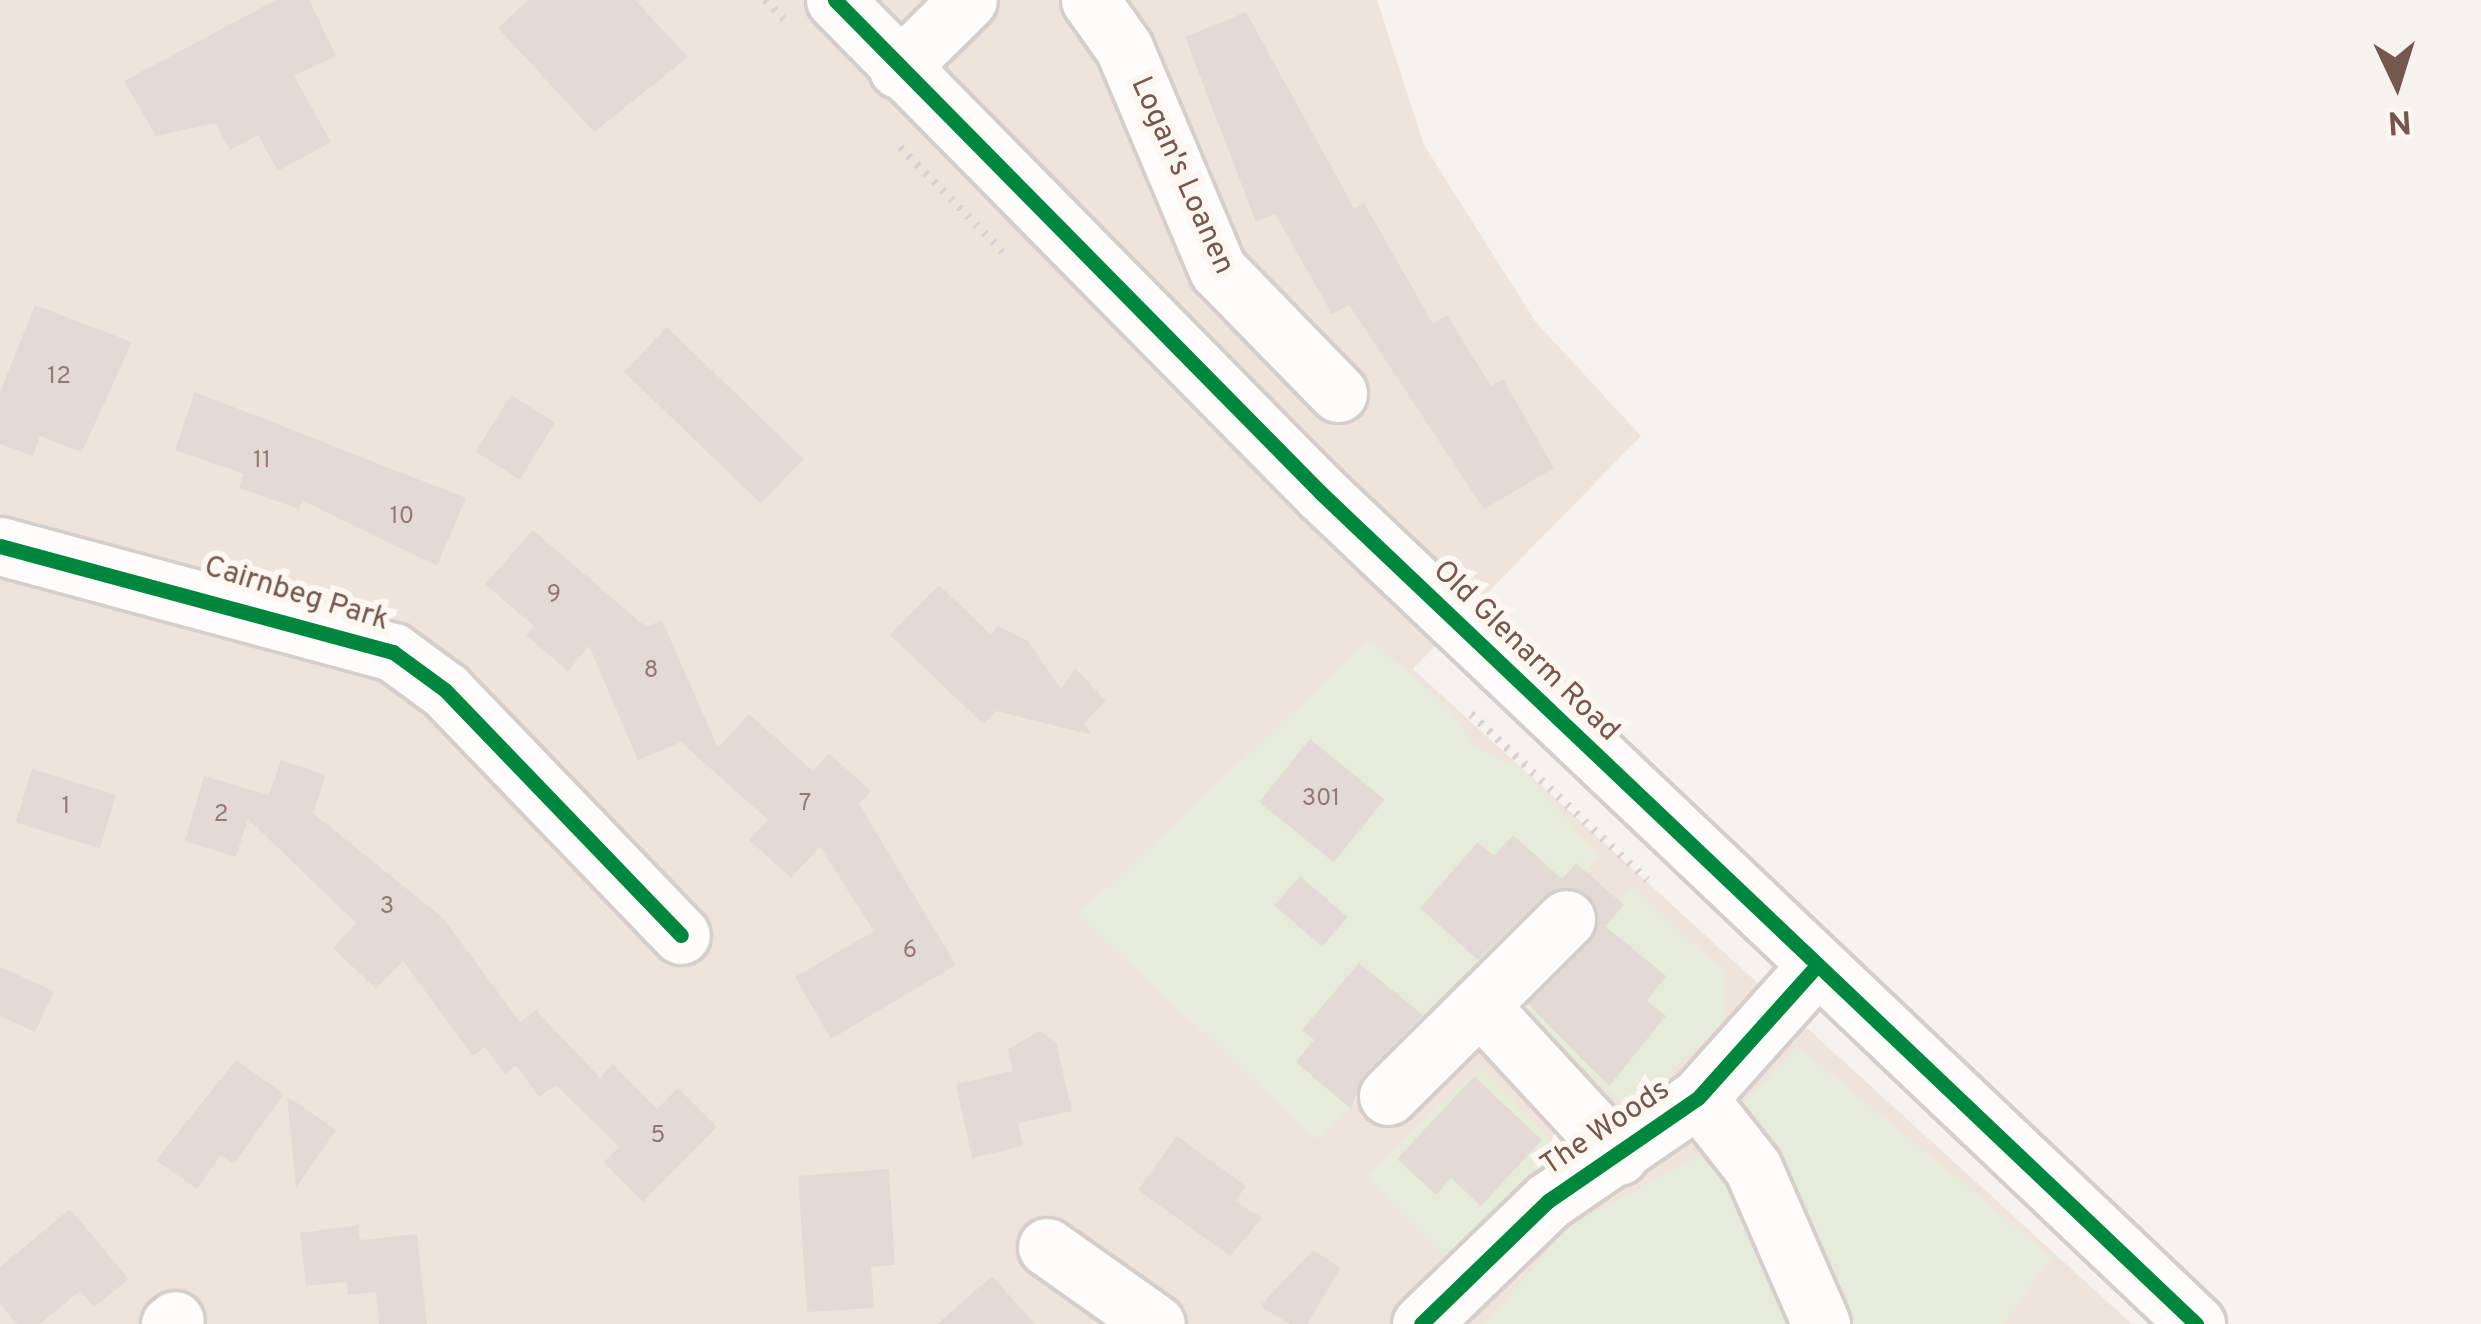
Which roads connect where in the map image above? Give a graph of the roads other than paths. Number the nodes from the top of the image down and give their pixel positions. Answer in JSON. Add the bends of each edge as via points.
{"nodes":[{"id":1,"x":835,"y":0,"type":"edge"},
{"id":2,"x":968,"y":0,"type":"edge"},
{"id":3,"x":1090,"y":0,"type":"edge"},
{"id":4,"x":898,"y":69,"type":"junction"},
{"id":5,"x":1338,"y":393,"type":"dead end"},
{"id":6,"x":0,"y":546,"type":"edge"},
{"id":7,"x":1566,"y":919,"type":"dead end"},
{"id":8,"x":681,"y":935,"type":"dead end"},
{"id":9,"x":1812,"y":971,"type":"junction"},
{"id":10,"x":1483,"y":1009,"type":"junction"},
{"id":11,"x":1388,"y":1096,"type":"dead end"},
{"id":12,"x":1698,"y":1099,"type":"junction"},
{"id":13,"x":1618,"y":1156,"type":"junction"},
{"id":14,"x":1047,"y":1247,"type":"dead end"},
{"id":15,"x":1156,"y":1324,"type":"edge"},
{"id":16,"x":1421,"y":1324,"type":"edge"},
{"id":17,"x":1821,"y":1324,"type":"edge"},
{"id":18,"x":2196,"y":1324,"type":"edge"}],
"edges":[{"from":1,"to":4,"type":"street","name":"Old Glenarm Road"},
{"from":2,"to":4,"type":"street"},
{"from":3,"to":5,"type":"street","name":"Logan's Loanen","via":[[1124,48],[1218,270]]},
{"from":4,"to":9,"type":"street","name":"Old Glenarm Road"},
{"from":6,"to":8,"type":"street","name":"Cairnbeg Park","via":[[393,652],[445,690]]},
{"from":7,"to":10,"type":"street"},
{"from":9,"to":12,"type":"street","name":"The Woods"},
{"from":9,"to":18,"type":"street","name":"Old Glenarm Road"},
{"from":10,"to":11,"type":"street"},
{"from":10,"to":13,"type":"street","name":"The Woods"},
{"from":12,"to":13,"type":"street","name":"The Woods"},
{"from":12,"to":17,"type":"street","via":[[1754,1168]]},
{"from":13,"to":16,"type":"street","name":"The Woods","via":[[1523,1222]]},
{"from":14,"to":15,"type":"street"}]}
